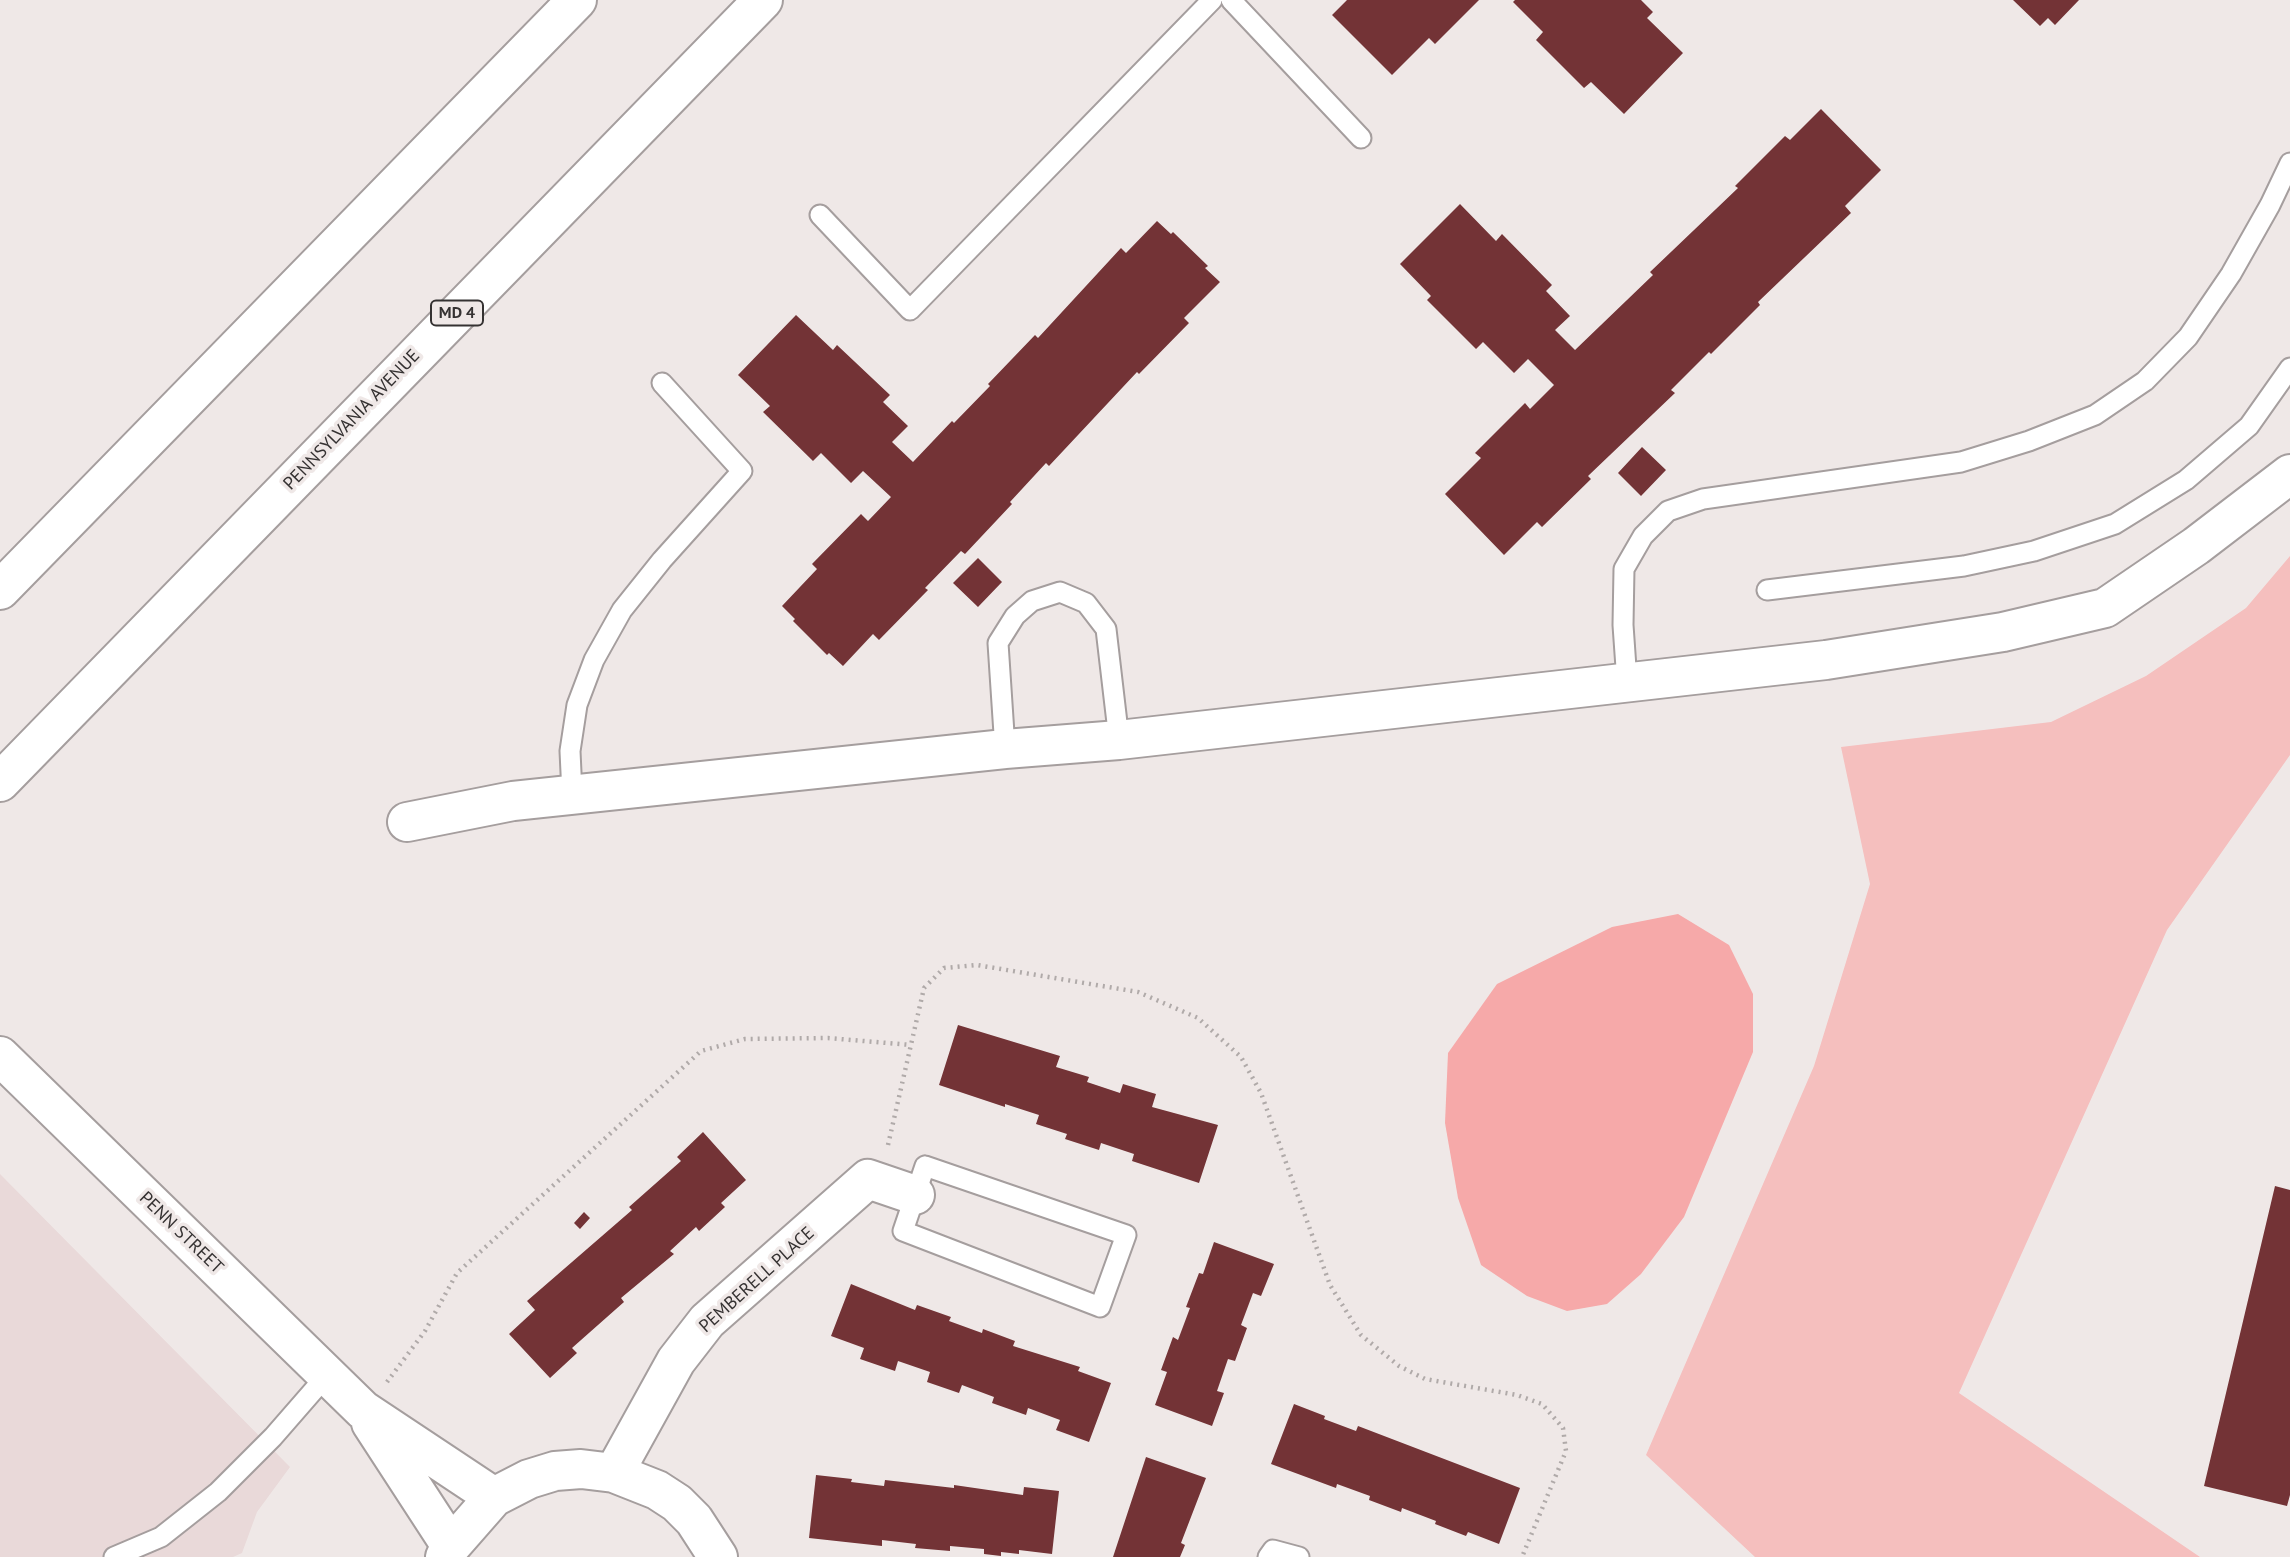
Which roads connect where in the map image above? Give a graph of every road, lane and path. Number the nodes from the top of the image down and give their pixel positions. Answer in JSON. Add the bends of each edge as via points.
{"nodes":[{"id":1,"x":577,"y":0,"type":"edge"},
{"id":2,"x":763,"y":0,"type":"edge"},
{"id":3,"x":1212,"y":0,"type":"edge"},
{"id":4,"x":1231,"y":0,"type":"edge"},
{"id":5,"x":1361,"y":138,"type":"dead end"},
{"id":6,"x":2290,"y":163,"type":"edge"},
{"id":7,"x":820,"y":215,"type":"dead end"},
{"id":8,"x":2290,"y":368,"type":"edge"},
{"id":9,"x":662,"y":383,"type":"dead end"},
{"id":10,"x":2290,"y":474,"type":"edge"},
{"id":11,"x":0,"y":590,"type":"edge"},
{"id":12,"x":1767,"y":590,"type":"dead end"},
{"id":13,"x":1627,"y":682,"type":"junction"},
{"id":14,"x":1119,"y":740,"type":"junction"},
{"id":15,"x":1005,"y":749,"type":"junction"},
{"id":16,"x":5,"y":780,"type":"edge"},
{"id":17,"x":572,"y":794,"type":"junction"},
{"id":18,"x":407,"y":822,"type":"dead end"},
{"id":19,"x":911,"y":1045,"type":"junction"},
{"id":20,"x":0,"y":1056,"type":"edge"},
{"id":21,"x":879,"y":1183,"type":"junction"},
{"id":22,"x":915,"y":1195,"type":"junction"},
{"id":23,"x":327,"y":1375,"type":"junction"},
{"id":24,"x":363,"y":1410,"type":"junction"},
{"id":25,"x":614,"y":1473,"type":"junction"},
{"id":26,"x":494,"y":1497,"type":"junction"},
{"id":27,"x":448,"y":1551,"type":"edge"},
{"id":28,"x":114,"y":1557,"type":"edge"},
{"id":29,"x":718,"y":1557,"type":"edge"},
{"id":30,"x":1268,"y":1557,"type":"edge"},
{"id":31,"x":1299,"y":1557,"type":"edge"},
{"id":32,"x":1522,"y":1557,"type":"edge"}],
"edges":[{"from":1,"to":11,"type":"main road"},
{"from":2,"to":16,"type":"main road","name":"PENNSYLVANIA AVENUE","number":"MD 4"},
{"from":3,"to":7,"type":"lane","via":[[910,310]]},
{"from":4,"to":5,"type":"lane"},
{"from":6,"to":13,"type":"lane","via":[[2231,274],[2188,337],[2145,381],[2095,415],[1961,462],[1703,499],[1668,511],[1643,537],[1624,569]]},
{"from":8,"to":12,"type":"lane","via":[[2249,426],[2186,480],[2115,524],[2034,551],[1964,566]]},
{"from":9,"to":17,"type":"lane","via":[[742,471],[630,600],[594,660],[577,705],[570,751]]},
{"from":10,"to":13,"type":"main road","via":[[2105,608],[2003,632],[1826,660]]},
{"from":13,"to":14,"type":"main road"},
{"from":14,"to":15,"type":"main road"},
{"from":14,"to":15,"type":"lane","via":[[1106,629],[1086,603],[1060,592],[1032,601],[1015,615],[998,643]]},
{"from":15,"to":17,"type":"main road"},
{"from":17,"to":18,"type":"main road"},
{"from":19,"to":21,"type":"path"},
{"from":19,"to":24,"type":"path","via":[[828,1038],[746,1039],[701,1051],[457,1273],[425,1331]]},
{"from":19,"to":32,"type":"path","via":[[924,988],[944,968],[977,964],[1138,992],[1198,1018],[1241,1057],[1261,1093],[1330,1285],[1361,1335],[1399,1366],[1425,1379],[1517,1395],[1542,1404],[1563,1428],[1566,1451]]},
{"from":20,"to":23,"type":"main road","name":"PENN STREET"},
{"from":21,"to":22,"type":"main road"},
{"from":21,"to":25,"type":"main road","name":"PEMBERELL PLACE","via":[[868,1180],[707,1321],[676,1361]]},
{"from":22,"to":22,"type":"lane","via":[[925,1166],[1126,1235],[1100,1307],[903,1231]]},
{"from":23,"to":24,"type":"main road","name":"PENN STREET"},
{"from":23,"to":28,"type":"lane","via":[[218,1492],[162,1536]]},
{"from":24,"to":26,"type":"main road","name":"PENN STREET"},
{"from":24,"to":27,"type":"main road","name":"PENN STREET"},
{"from":25,"to":26,"type":"main road","via":[[555,1471]]},
{"from":25,"to":29,"type":"main road","via":[[639,1481],[677,1503],[703,1530]]},
{"from":26,"to":27,"type":"main road"},
{"from":30,"to":31,"type":"lane","via":[[1273,1550]]}]}
